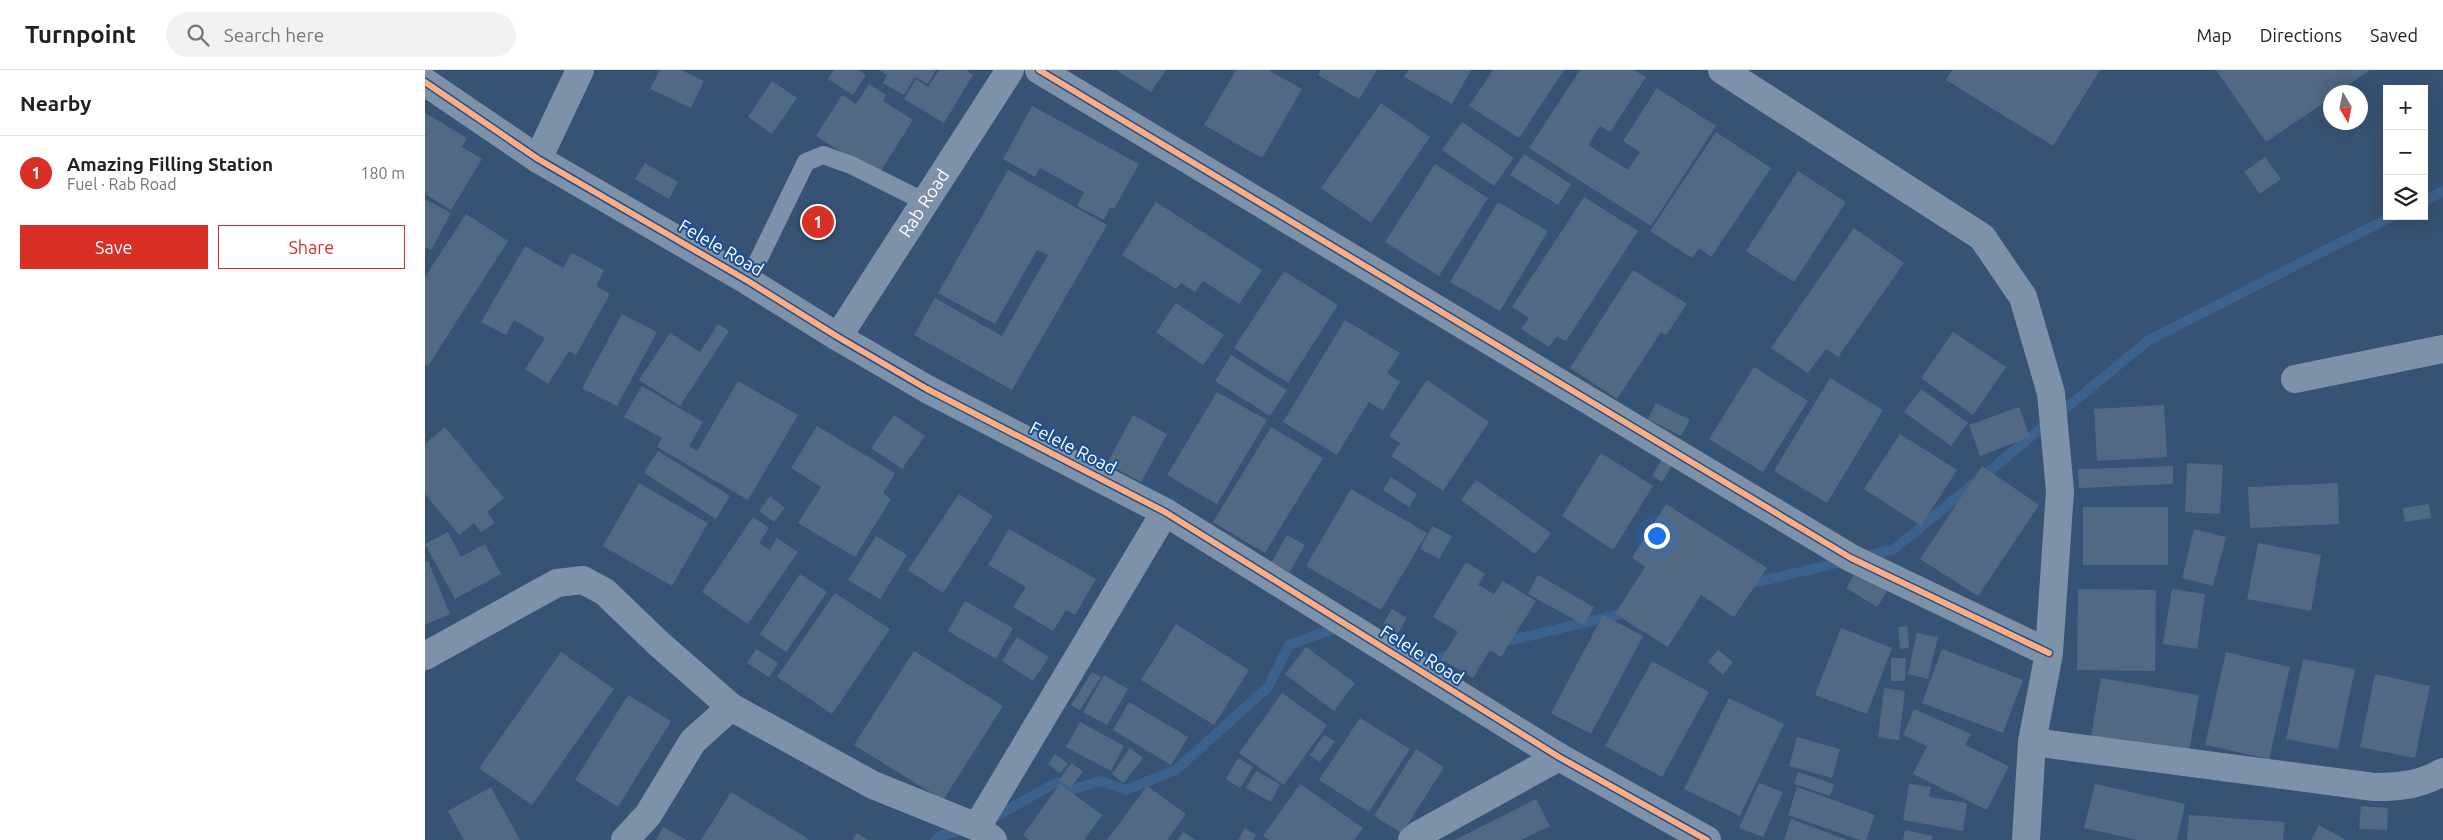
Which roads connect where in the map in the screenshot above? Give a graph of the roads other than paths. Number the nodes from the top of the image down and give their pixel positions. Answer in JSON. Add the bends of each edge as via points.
{"nodes":[{"id":1,"x":580,"y":70,"type":"edge"},
{"id":2,"x":1010,"y":70,"type":"edge"},
{"id":3,"x":1039,"y":70,"type":"edge"},
{"id":4,"x":1722,"y":70,"type":"edge"},
{"id":5,"x":425,"y":82,"type":"edge"},
{"id":6,"x":538,"y":160,"type":"junction"},
{"id":7,"x":925,"y":202,"type":"junction"},
{"id":8,"x":748,"y":280,"type":"junction"},
{"id":9,"x":838,"y":337,"type":"junction"},
{"id":10,"x":2443,"y":349,"type":"edge"},
{"id":11,"x":2295,"y":379,"type":"dead end"},
{"id":12,"x":1165,"y":512,"type":"junction"},
{"id":13,"x":2049,"y":653,"type":"junction"},
{"id":14,"x":425,"y":656,"type":"edge"},
{"id":15,"x":731,"y":706,"type":"junction"},
{"id":16,"x":2033,"y":742,"type":"junction"},
{"id":17,"x":1559,"y":757,"type":"junction"},
{"id":18,"x":2443,"y":772,"type":"edge"},
{"id":19,"x":985,"y":834,"type":"edge"},
{"id":20,"x":625,"y":840,"type":"edge"},
{"id":21,"x":1412,"y":840,"type":"edge"},
{"id":22,"x":1707,"y":840,"type":"edge"},
{"id":23,"x":2026,"y":840,"type":"edge"}],
"edges":[{"from":1,"to":6,"type":"street"},
{"from":2,"to":7,"type":"street","name":"Rab Road"},
{"from":3,"to":13,"type":"street","via":[[1851,558]]},
{"from":4,"to":13,"type":"street","via":[[1982,237],[2023,297],[2051,393],[2060,491]]},
{"from":5,"to":6,"type":"street","name":"Felele Road"},
{"from":6,"to":8,"type":"street","name":"Felele Road"},
{"from":7,"to":8,"type":"lane","via":[[851,165],[823,155],[806,162]]},
{"from":7,"to":9,"type":"street","name":"Rab Road"},
{"from":8,"to":9,"type":"street","name":"Felele Road"},
{"from":9,"to":12,"type":"street","name":"Felele Road","via":[[927,389]]},
{"from":10,"to":11,"type":"street"},
{"from":12,"to":17,"type":"street","name":"Felele Road"},
{"from":12,"to":19,"type":"street"},
{"from":13,"to":16,"type":"street"},
{"from":14,"to":15,"type":"street","via":[[557,583],[583,580],[605,592]]},
{"from":15,"to":19,"type":"street","via":[[873,785]]},
{"from":15,"to":20,"type":"street","via":[[693,741],[648,816]]},
{"from":16,"to":18,"type":"street","via":[[2374,787],[2399,788],[2424,783]]},
{"from":16,"to":23,"type":"street"},
{"from":17,"to":21,"type":"street"},
{"from":17,"to":22,"type":"street","name":"Felele Road"}]}
